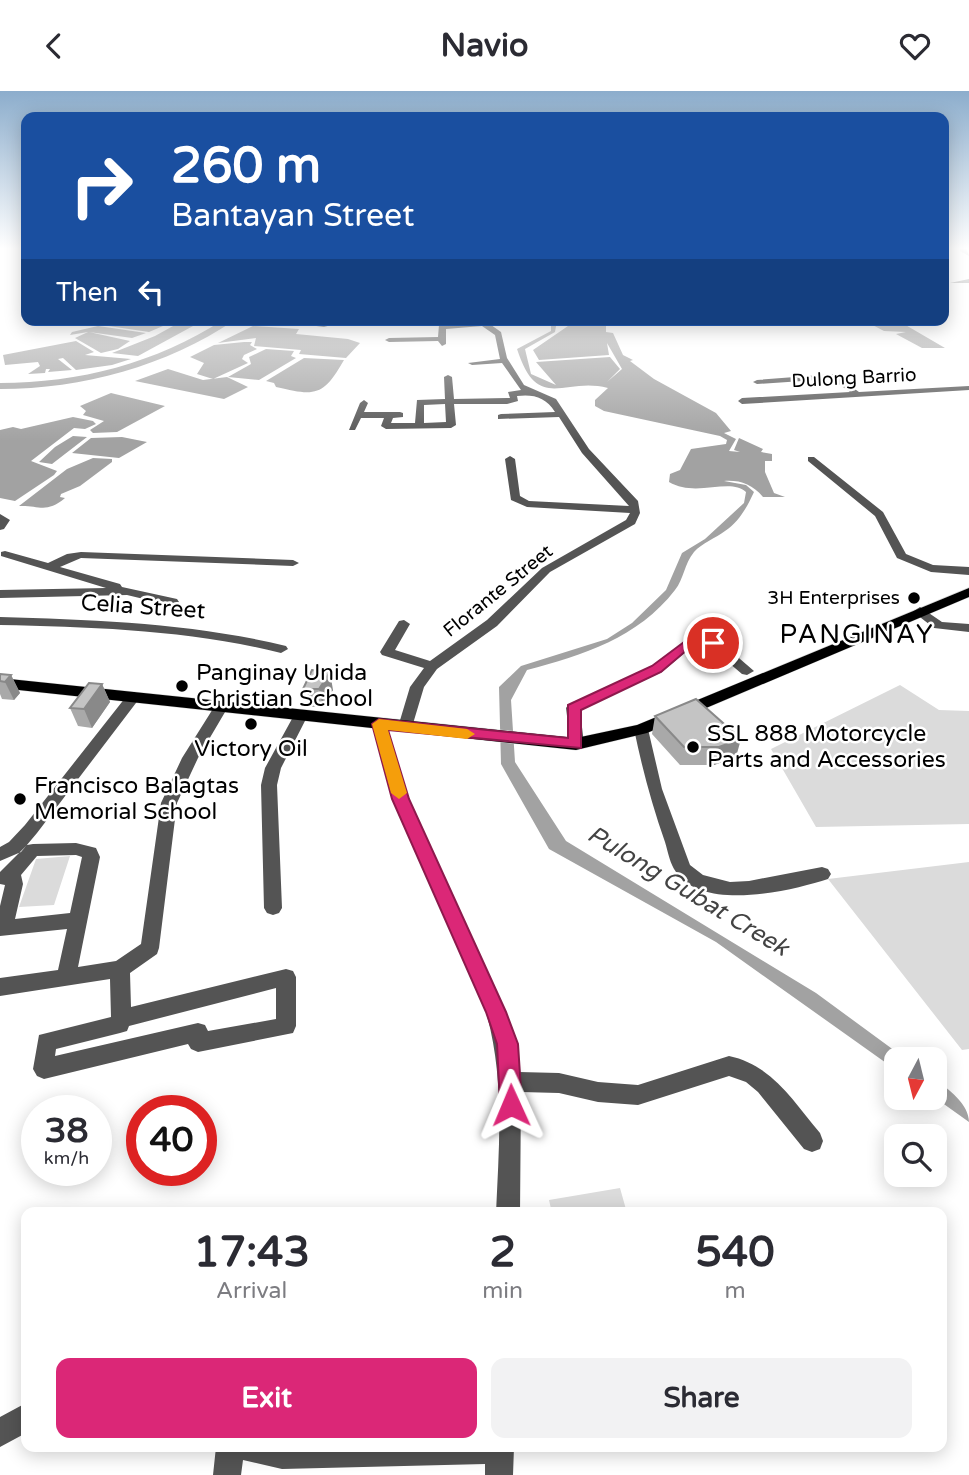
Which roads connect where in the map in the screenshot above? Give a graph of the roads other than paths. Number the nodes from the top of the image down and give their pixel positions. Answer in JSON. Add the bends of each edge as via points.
{"nodes":[{"id":1,"x":443,"y":326,"type":"edge"},
{"id":2,"x":486,"y":326,"type":"edge"},
{"id":3,"x":389,"y":340,"type":"dead end"},
{"id":4,"x":504,"y":361,"type":"junction"},
{"id":5,"x":472,"y":363,"type":"dead end"},
{"id":6,"x":448,"y":377,"type":"dead end"},
{"id":7,"x":757,"y":382,"type":"dead end"},
{"id":8,"x":969,"y":389,"type":"edge"},
{"id":9,"x":528,"y":392,"type":"junction"},
{"id":10,"x":857,"y":394,"type":"junction"},
{"id":11,"x":742,"y":401,"type":"dead end"},
{"id":12,"x":450,"y":402,"type":"junction"},
{"id":13,"x":364,"y":403,"type":"dead end"},
{"id":14,"x":561,"y":414,"type":"junction"},
{"id":15,"x":359,"y":415,"type":"junction"},
{"id":16,"x":501,"y":417,"type":"dead end"},
{"id":17,"x":419,"y":420,"type":"junction"},
{"id":18,"x":352,"y":428,"type":"dead end"},
{"id":19,"x":510,"y":459,"type":"dead end"},
{"id":20,"x":811,"y":459,"type":"dead end"},
{"id":21,"x":635,"y":510,"type":"junction"},
{"id":22,"x":0,"y":517,"type":"edge"},
{"id":23,"x":0,"y":527,"type":"edge"},
{"id":24,"x":2,"y":552,"type":"edge"},
{"id":25,"x":293,"y":563,"type":"dead end"},
{"id":26,"x":48,"y":568,"type":"junction"},
{"id":27,"x":969,"y":572,"type":"edge"},
{"id":28,"x":127,"y":591,"type":"junction"},
{"id":29,"x":969,"y":592,"type":"edge"},
{"id":30,"x":2,"y":598,"type":"edge"},
{"id":31,"x":173,"y":602,"type":"dead end"},
{"id":32,"x":920,"y":611,"type":"junction"},
{"id":33,"x":0,"y":621,"type":"edge"},
{"id":34,"x":404,"y":624,"type":"dead end"},
{"id":35,"x":969,"y":628,"type":"edge"},
{"id":36,"x":281,"y":649,"type":"dead end"},
{"id":37,"x":432,"y":666,"type":"junction"},
{"id":38,"x":753,"y":676,"type":"junction"},
{"id":39,"x":0,"y":683,"type":"edge"},
{"id":40,"x":134,"y":696,"type":"junction"},
{"id":41,"x":221,"y":707,"type":"junction"},
{"id":42,"x":300,"y":717,"type":"junction"},
{"id":43,"x":379,"y":724,"type":"junction"},
{"id":44,"x":405,"y":727,"type":"junction"},
{"id":45,"x":641,"y":729,"type":"junction"},
{"id":46,"x":576,"y":744,"type":"junction"},
{"id":47,"x":0,"y":854,"type":"edge"},
{"id":48,"x":822,"y":874,"type":"dead end"},
{"id":49,"x":4,"y":878,"type":"edge"},
{"id":50,"x":274,"y":908,"type":"dead end"},
{"id":51,"x":77,"y":920,"type":"junction"},
{"id":52,"x":2,"y":927,"type":"edge"},
{"id":53,"x":120,"y":969,"type":"junction"},
{"id":54,"x":66,"y":978,"type":"junction"},
{"id":55,"x":0,"y":987,"type":"edge"},
{"id":56,"x":121,"y":1019,"type":"junction"},
{"id":57,"x":511,"y":1082,"type":"junction"},
{"id":58,"x":812,"y":1141,"type":"dead end"},
{"id":59,"x":508,"y":1207,"type":"edge"},
{"id":60,"x":21,"y":1420,"type":"edge"},
{"id":61,"x":0,"y":1433,"type":"edge"},
{"id":62,"x":229,"y":1452,"type":"edge"},
{"id":63,"x":268,"y":1452,"type":"edge"},
{"id":64,"x":500,"y":1457,"type":"edge"},
{"id":65,"x":227,"y":1475,"type":"edge"}],
"edges":[{"from":1,"to":3,"type":"street","via":[[442,342]]},
{"from":2,"to":4,"type":"street","via":[[498,334]]},
{"from":4,"to":5,"type":"street"},
{"from":4,"to":9,"type":"street"},
{"from":6,"to":12,"type":"street"},
{"from":7,"to":10,"type":"street","via":[[834,376]]},
{"from":8,"to":10,"type":"street","name":"Dulong Barrio"},
{"from":9,"to":12,"type":"street","via":[[511,394],[515,399],[507,401]]},
{"from":9,"to":14,"type":"street","via":[[550,398]]},
{"from":10,"to":11,"type":"street","name":"Dulong Barrio"},
{"from":12,"to":17,"type":"street","via":[[420,402]]},
{"from":12,"to":17,"type":"street","via":[[452,425]]},
{"from":13,"to":15,"type":"street"},
{"from":14,"to":16,"type":"street","via":[[527,420]]},
{"from":14,"to":21,"type":"street","via":[[585,451],[634,503]]},
{"from":15,"to":17,"type":"street","via":[[389,415],[386,426]]},
{"from":15,"to":18,"type":"street"},
{"from":19,"to":21,"type":"street","via":[[515,498],[527,504]]},
{"from":20,"to":27,"type":"street","via":[[878,514],[901,556],[931,568]]},
{"from":21,"to":37,"type":"street","name":"Florante Street","via":[[631,522],[546,571],[492,623]]},
{"from":22,"to":23,"type":"street","via":[[5,520]]},
{"from":24,"to":26,"type":"street"},
{"from":25,"to":26,"type":"street","via":[[81,555]]},
{"from":26,"to":28,"type":"street"},
{"from":28,"to":30,"type":"street"},
{"from":28,"to":31,"type":"street"},
{"from":29,"to":32,"type":"main road"},
{"from":32,"to":35,"type":"street","via":[[939,625]]},
{"from":32,"to":38,"type":"main road"},
{"from":33,"to":36,"type":"street","name":"Celia Street","via":[[166,626]]},
{"from":34,"to":37,"type":"street","via":[[387,652]]},
{"from":37,"to":44,"type":"street","name":"Florante Street","via":[[417,687]]},
{"from":38,"to":45,"type":"main road"},
{"from":38,"to":46,"type":"street","via":[[713,643],[692,640],[657,669],[573,708]]},
{"from":39,"to":40,"type":"main road"},
{"from":40,"to":41,"type":"main road"},
{"from":40,"to":47,"type":"street","via":[[31,829]]},
{"from":41,"to":42,"type":"main road"},
{"from":41,"to":53,"type":"street","via":[[169,803],[150,948]]},
{"from":42,"to":43,"type":"main road"},
{"from":42,"to":50,"type":"street","via":[[269,785]]},
{"from":43,"to":44,"type":"main road"},
{"from":43,"to":57,"type":"street","via":[[401,799],[496,1012],[507,1044]]},
{"from":44,"to":46,"type":"main road"},
{"from":45,"to":46,"type":"main road"},
{"from":45,"to":48,"type":"street","via":[[654,789],[683,869],[691,878],[729,890]]},
{"from":49,"to":51,"type":"street","via":[[33,850],[88,851],[91,857]]},
{"from":49,"to":52,"type":"street","via":[[15,883]]},
{"from":51,"to":52,"type":"street"},
{"from":51,"to":54,"type":"street"},
{"from":53,"to":54,"type":"street"},
{"from":53,"to":56,"type":"street"},
{"from":54,"to":55,"type":"street"},
{"from":56,"to":56,"type":"street","via":[[261,983],[286,977],[286,1026],[198,1042],[198,1032],[44,1069],[46,1042],[120,1024]]},
{"from":57,"to":58,"type":"street","via":[[559,1083],[638,1094],[729,1066],[739,1067],[763,1084]]},
{"from":57,"to":59,"type":"street"},
{"from":60,"to":61,"type":"street"},
{"from":62,"to":65,"type":"street"},
{"from":63,"to":64,"type":"street"}]}
